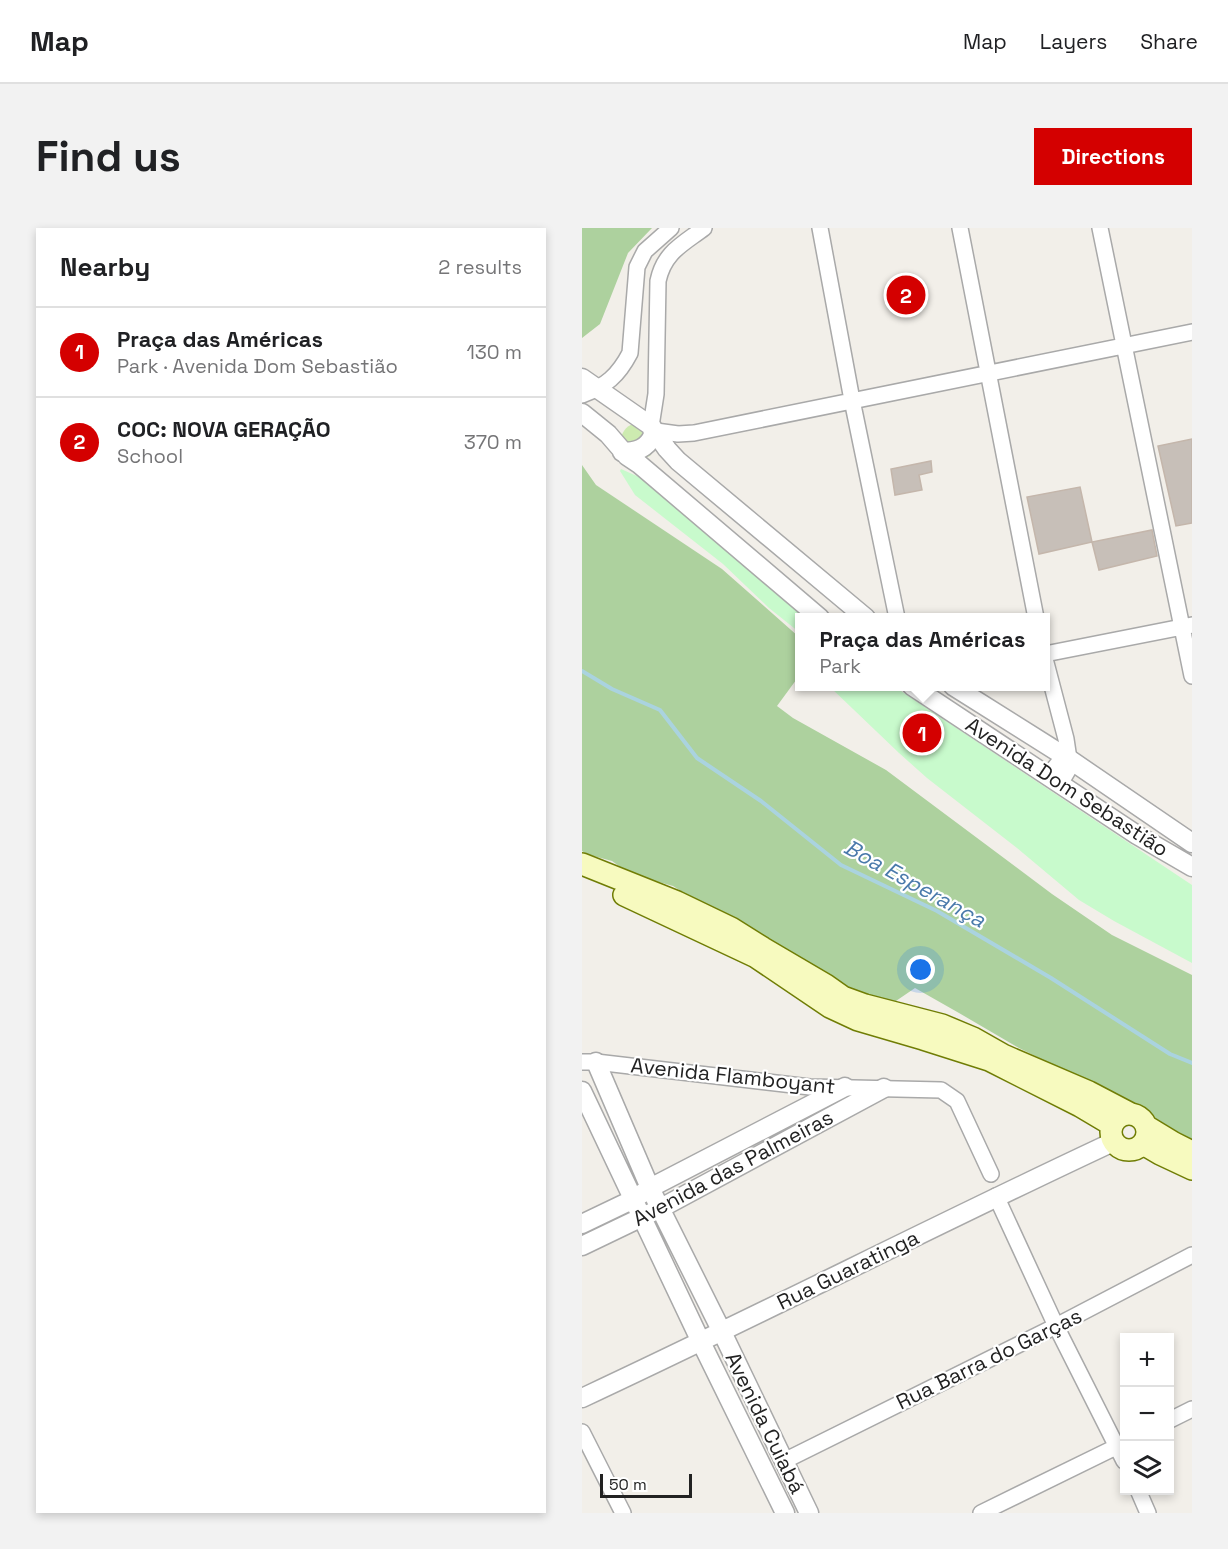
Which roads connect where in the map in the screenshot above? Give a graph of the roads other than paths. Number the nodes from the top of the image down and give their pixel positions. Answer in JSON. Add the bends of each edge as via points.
{"nodes":[{"id":1,"x":671,"y":228,"type":"edge"},
{"id":2,"x":704,"y":228,"type":"edge"},
{"id":3,"x":820,"y":228,"type":"edge"},
{"id":4,"x":960,"y":228,"type":"edge"},
{"id":5,"x":1100,"y":228,"type":"edge"},
{"id":6,"x":1192,"y":332,"type":"edge"},
{"id":7,"x":1123,"y":345,"type":"junction"},
{"id":8,"x":988,"y":374,"type":"junction"},
{"id":9,"x":582,"y":378,"type":"edge"},
{"id":10,"x":595,"y":393,"type":"edge"},
{"id":11,"x":852,"y":400,"type":"junction"},
{"id":12,"x":584,"y":416,"type":"edge"},
{"id":13,"x":655,"y":432,"type":"junction"},
{"id":14,"x":622,"y":452,"type":"junction"},
{"id":15,"x":814,"y":613,"type":"edge"},
{"id":16,"x":860,"y":613,"type":"edge"},
{"id":17,"x":896,"y":613,"type":"edge"},
{"id":18,"x":1035,"y":613,"type":"edge"},
{"id":19,"x":1187,"y":626,"type":"edge"},
{"id":20,"x":1050,"y":653,"type":"edge"},
{"id":21,"x":1192,"y":676,"type":"edge"},
{"id":22,"x":1050,"y":678,"type":"edge"},
{"id":23,"x":918,"y":691,"type":"edge"},
{"id":24,"x":959,"y":691,"type":"edge"},
{"id":25,"x":1069,"y":759,"type":"junction"},
{"id":26,"x":1054,"y":780,"type":"junction"},
{"id":27,"x":1192,"y":843,"type":"edge"},
{"id":28,"x":582,"y":864,"type":"edge"},
{"id":29,"x":1192,"y":867,"type":"edge"},
{"id":30,"x":582,"y":876,"type":"edge"},
{"id":31,"x":589,"y":1062,"type":"edge"},
{"id":32,"x":845,"y":1087,"type":"junction"},
{"id":33,"x":884,"y":1088,"type":"junction"},
{"id":34,"x":582,"y":1091,"type":"edge"},
{"id":35,"x":1140,"y":1128,"type":"junction"},
{"id":36,"x":1113,"y":1133,"type":"junction"},
{"id":37,"x":1192,"y":1152,"type":"edge"},
{"id":38,"x":1192,"y":1169,"type":"edge"},
{"id":39,"x":991,"y":1174,"type":"dead end"},
{"id":40,"x":650,"y":1188,"type":"junction"},
{"id":41,"x":996,"y":1196,"type":"junction"},
{"id":42,"x":634,"y":1199,"type":"junction"},
{"id":43,"x":661,"y":1208,"type":"junction"},
{"id":44,"x":643,"y":1217,"type":"junction"},
{"id":45,"x":582,"y":1224,"type":"edge"},
{"id":46,"x":582,"y":1246,"type":"edge"},
{"id":47,"x":1192,"y":1255,"type":"edge"},
{"id":48,"x":1056,"y":1326,"type":"junction"},
{"id":49,"x":722,"y":1332,"type":"junction"},
{"id":50,"x":701,"y":1342,"type":"junction"},
{"id":51,"x":582,"y":1398,"type":"edge"},
{"id":52,"x":1192,"y":1409,"type":"edge"},
{"id":53,"x":1174,"y":1418,"type":"edge"},
{"id":54,"x":582,"y":1432,"type":"edge"},
{"id":55,"x":1120,"y":1443,"type":"edge"},
{"id":56,"x":1120,"y":1445,"type":"edge"},
{"id":57,"x":784,"y":1461,"type":"junction"},
{"id":58,"x":1140,"y":1495,"type":"edge"},
{"id":59,"x":623,"y":1513,"type":"edge"},
{"id":60,"x":784,"y":1513,"type":"edge"},
{"id":61,"x":809,"y":1513,"type":"edge"},
{"id":62,"x":981,"y":1513,"type":"edge"},
{"id":63,"x":1148,"y":1513,"type":"edge"}],
"edges":[{"from":1,"to":10,"type":"street","via":[[645,251],[637,267],[630,353],[614,378]]},
{"from":2,"to":13,"type":"street","via":[[671,253],[660,270]]},
{"from":3,"to":11,"type":"street"},
{"from":4,"to":8,"type":"street"},
{"from":5,"to":7,"type":"street"},
{"from":6,"to":7,"type":"street"},
{"from":7,"to":8,"type":"street"},
{"from":7,"to":19,"type":"street"},
{"from":8,"to":11,"type":"street"},
{"from":8,"to":18,"type":"street"},
{"from":9,"to":10,"type":"street"},
{"from":10,"to":13,"type":"street"},
{"from":11,"to":13,"type":"street","via":[[694,433]]},
{"from":11,"to":17,"type":"street"},
{"from":12,"to":14,"type":"street","via":[[608,434]]},
{"from":13,"to":14,"type":"street","via":[[646,446]]},
{"from":13,"to":16,"type":"street","via":[[678,461]]},
{"from":14,"to":15,"type":"street"},
{"from":19,"to":20,"type":"street"},
{"from":19,"to":21,"type":"street"},
{"from":22,"to":25,"type":"street"},
{"from":23,"to":26,"type":"street","name":"Avenida Dom Sebastião"},
{"from":24,"to":25,"type":"street","name":"Avenida Dom Sebastião"},
{"from":25,"to":26,"type":"street","via":[[1070,767]]},
{"from":25,"to":27,"type":"street","name":"Avenida Dom Sebastião"},
{"from":26,"to":29,"type":"street","name":"Avenida Dom Sebastião"},
{"from":28,"to":35,"type":"main road","via":[[731,928],[843,997],[942,1025],[1089,1092]]},
{"from":30,"to":36,"type":"main road","via":[[756,957],[830,1007],[858,1020],[989,1060],[1080,1106]]},
{"from":31,"to":32,"type":"street","name":"Avenida Flamboyant","via":[[810,1087]]},
{"from":31,"to":40,"type":"street","name":"Avenida Cuiabá"},
{"from":32,"to":33,"type":"street","name":"Avenida Flamboyant"},
{"from":32,"to":40,"type":"street","name":"Avenida das Palmeiras"},
{"from":33,"to":39,"type":"street","name":"Avenida Flamboyant","via":[[941,1090],[957,1101]]},
{"from":33,"to":43,"type":"street","name":"Avenida das Palmeiras"},
{"from":34,"to":42,"type":"street","name":"Avenida Cuiabá"},
{"from":35,"to":36,"type":"main road","via":[[1120,1116]]},
{"from":35,"to":36,"type":"main road","via":[[1138,1148],[1131,1150],[1118,1147]]},
{"from":35,"to":37,"type":"main road"},
{"from":35,"to":38,"type":"main road","via":[[1160,1154]]},
{"from":36,"to":41,"type":"street","name":"Rua Guaratinga"},
{"from":40,"to":42,"type":"street","name":"Avenida das Palmeiras"},
{"from":40,"to":43,"type":"street","name":"Avenida Cuiabá"},
{"from":41,"to":48,"type":"street"},
{"from":41,"to":49,"type":"street","name":"Rua Guaratinga"},
{"from":42,"to":44,"type":"street","name":"Avenida Cuiabá"},
{"from":42,"to":45,"type":"street","name":"Avenida das Palmeiras"},
{"from":43,"to":44,"type":"street","name":"Avenida das Palmeiras"},
{"from":43,"to":49,"type":"street","name":"Avenida Cuiabá"},
{"from":44,"to":46,"type":"street","name":"Avenida das Palmeiras"},
{"from":44,"to":50,"type":"street","name":"Avenida Cuiabá"},
{"from":47,"to":48,"type":"street","name":"Rua Barra do Garças"},
{"from":48,"to":55,"type":"street"},
{"from":48,"to":57,"type":"street","name":"Rua Barra do Garças"},
{"from":49,"to":50,"type":"street","name":"Rua Guaratinga"},
{"from":49,"to":57,"type":"street","name":"Avenida Cuiabá"},
{"from":50,"to":51,"type":"street","name":"Rua Guaratinga"},
{"from":50,"to":60,"type":"street","name":"Avenida Cuiabá"},
{"from":52,"to":53,"type":"street"},
{"from":54,"to":59,"type":"street"},
{"from":56,"to":62,"type":"street"},
{"from":57,"to":61,"type":"street","name":"Avenida Cuiabá"},
{"from":58,"to":63,"type":"street"}]}
